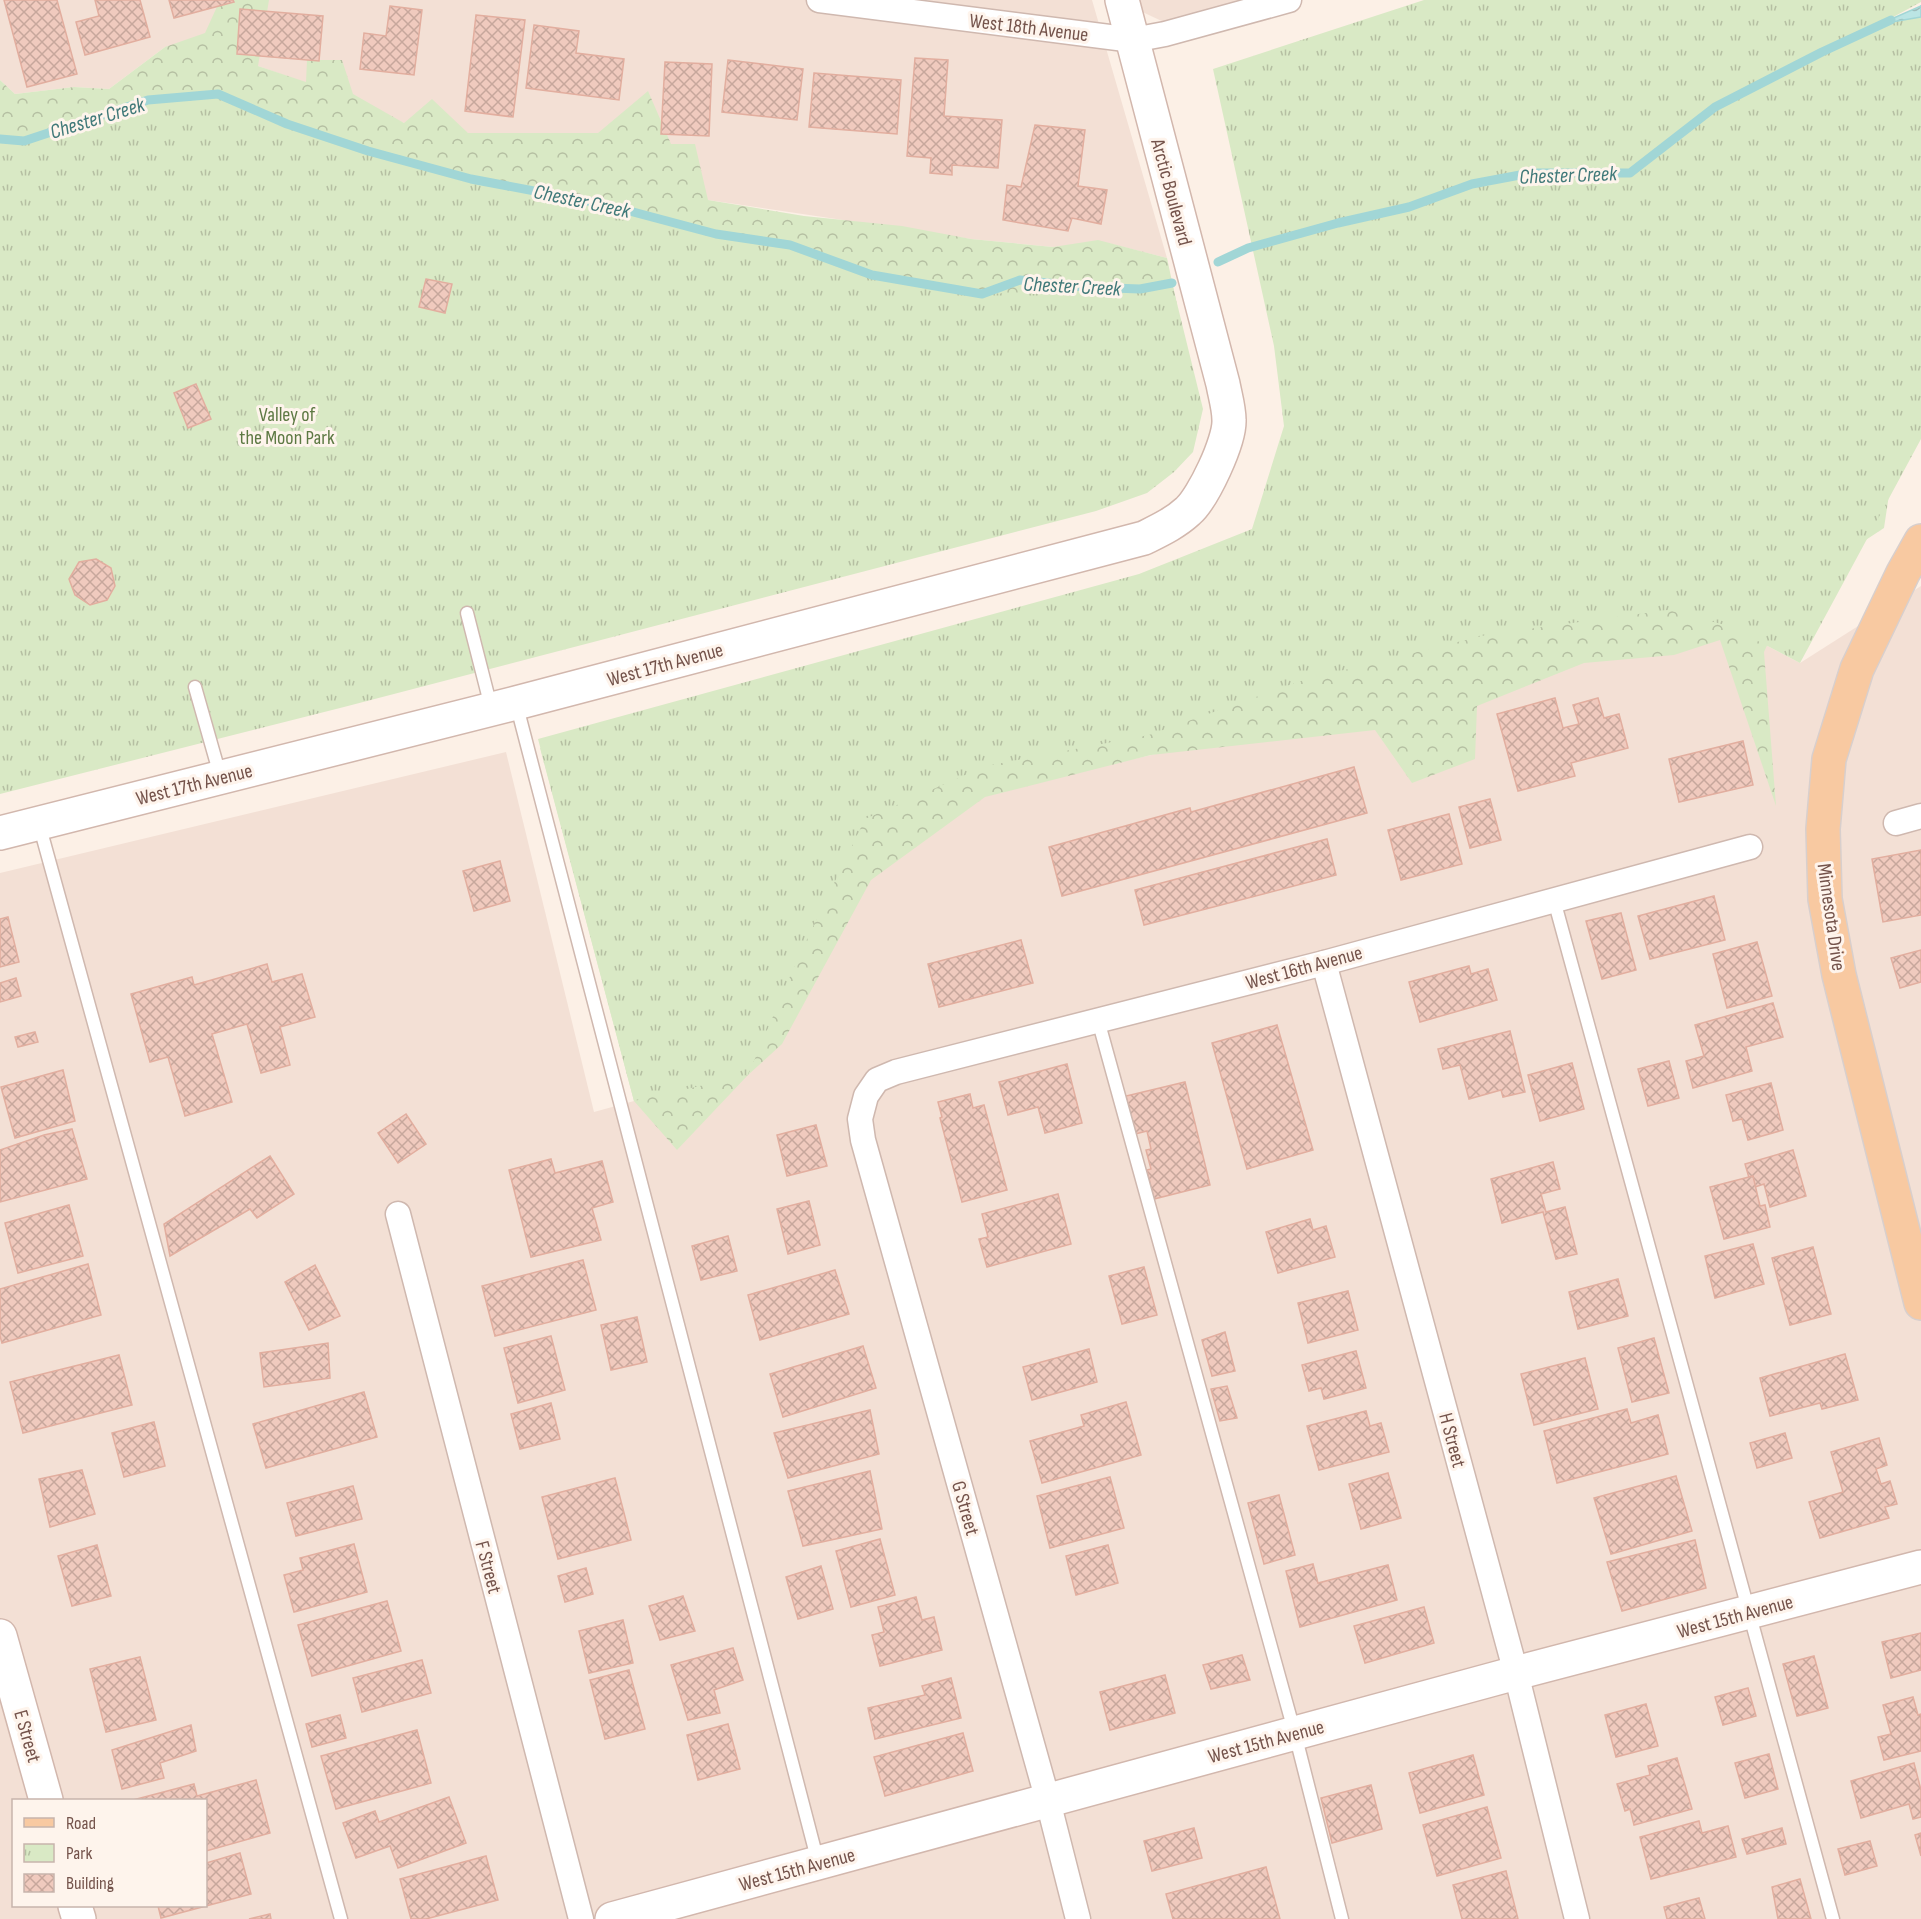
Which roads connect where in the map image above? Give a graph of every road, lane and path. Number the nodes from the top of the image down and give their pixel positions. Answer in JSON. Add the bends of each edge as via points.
{"nodes":[{"id":1,"x":819,"y":0,"type":"edge"},
{"id":2,"x":1122,"y":0,"type":"edge"},
{"id":3,"x":1289,"y":0,"type":"edge"},
{"id":4,"x":1133,"y":40,"type":"junction"},
{"id":5,"x":1223,"y":384,"type":"joint"},
{"id":6,"x":1921,"y":541,"type":"edge"},
{"id":7,"x":467,"y":613,"type":"dead end"},
{"id":8,"x":195,"y":687,"type":"dead end"},
{"id":9,"x":504,"y":706,"type":"junction"},
{"id":10,"x":220,"y":777,"type":"junction"},
{"id":11,"x":1921,"y":816,"type":"edge"},
{"id":12,"x":39,"y":823,"type":"junction"},
{"id":13,"x":1896,"y":823,"type":"dead end"},
{"id":14,"x":0,"y":833,"type":"edge"},
{"id":15,"x":1750,"y":847,"type":"dead end"},
{"id":16,"x":1554,"y":900,"type":"junction"},
{"id":17,"x":1324,"y":963,"type":"junction"},
{"id":18,"x":1098,"y":1020,"type":"junction"},
{"id":19,"x":866,"y":1096,"type":"joint"},
{"id":20,"x":398,"y":1214,"type":"dead end"},
{"id":21,"x":1921,"y":1303,"type":"edge"},
{"id":22,"x":1921,"y":1567,"type":"edge"},
{"id":23,"x":1750,"y":1612,"type":"junction"},
{"id":24,"x":0,"y":1636,"type":"edge"},
{"id":25,"x":1516,"y":1673,"type":"junction"},
{"id":26,"x":1295,"y":1734,"type":"junction"},
{"id":27,"x":46,"y":1799,"type":"edge"},
{"id":28,"x":1048,"y":1801,"type":"junction"},
{"id":29,"x":819,"y":1863,"type":"junction"},
{"id":30,"x":341,"y":1919,"type":"edge"},
{"id":31,"x":581,"y":1919,"type":"edge"},
{"id":32,"x":612,"y":1919,"type":"edge"},
{"id":33,"x":1078,"y":1919,"type":"edge"},
{"id":34,"x":1342,"y":1919,"type":"edge"},
{"id":35,"x":1577,"y":1919,"type":"edge"},
{"id":36,"x":1833,"y":1919,"type":"edge"}],
"edges":[{"from":1,"to":4,"type":"street","name":"West 18th Avenue"},
{"from":2,"to":4,"type":"main road","name":"Arctic Boulevard"},
{"from":3,"to":4,"type":"street","name":"West 18th Avenue"},
{"from":4,"to":5,"type":"main road","name":"Arctic Boulevard"},
{"from":5,"to":9,"type":"main road","name":"West 17th Avenue","via":[[1229,422],[1220,457],[1190,510],[1144,538]]},
{"from":6,"to":21,"type":"main road","name":"Minnesota Drive","via":[[1857,669],[1829,759],[1823,829],[1825,899],[1839,975]]},
{"from":7,"to":9,"type":"lane"},
{"from":8,"to":10,"type":"lane"},
{"from":9,"to":10,"type":"main road","name":"West 17th Avenue"},
{"from":9,"to":29,"type":"lane"},
{"from":10,"to":12,"type":"main road","name":"West 17th Avenue"},
{"from":11,"to":13,"type":"street"},
{"from":12,"to":14,"type":"main road","name":"West 17th Avenue"},
{"from":12,"to":30,"type":"lane"},
{"from":15,"to":16,"type":"street","name":"West 16th Avenue"},
{"from":16,"to":17,"type":"street","name":"West 16th Avenue"},
{"from":16,"to":23,"type":"lane"},
{"from":17,"to":18,"type":"street","name":"West 16th Avenue"},
{"from":17,"to":25,"type":"street","name":"H Street"},
{"from":18,"to":19,"type":"street","name":"West 16th Avenue","via":[[896,1072],[877,1080]]},
{"from":18,"to":26,"type":"lane"},
{"from":19,"to":28,"type":"street","name":"G Street","via":[[860,1119],[863,1140]]},
{"from":20,"to":31,"type":"street","name":"F Street"},
{"from":22,"to":23,"type":"main road","name":"West 15th Avenue"},
{"from":23,"to":25,"type":"main road","name":"West 15th Avenue"},
{"from":23,"to":36,"type":"lane"},
{"from":24,"to":27,"type":"main road","name":"E Street"},
{"from":25,"to":26,"type":"main road","name":"West 15th Avenue"},
{"from":25,"to":35,"type":"street","name":"H Street"},
{"from":26,"to":28,"type":"main road","name":"West 15th Avenue"},
{"from":26,"to":34,"type":"lane"},
{"from":28,"to":29,"type":"main road","name":"West 15th Avenue"},
{"from":28,"to":33,"type":"street","name":"G Street"},
{"from":29,"to":32,"type":"main road","name":"West 15th Avenue"}]}
